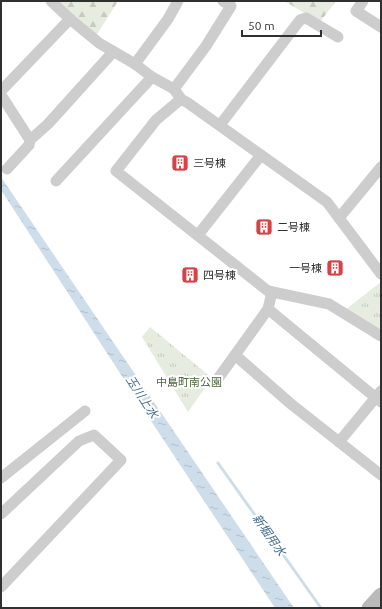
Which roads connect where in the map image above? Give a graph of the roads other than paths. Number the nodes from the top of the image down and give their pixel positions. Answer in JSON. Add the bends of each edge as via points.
{"nodes":[{"id":1,"x":51,"y":1,"type":"edge"},
{"id":2,"x":178,"y":1,"type":"edge"},
{"id":3,"x":223,"y":1,"type":"edge"},
{"id":4,"x":363,"y":1,"type":"edge"},
{"id":5,"x":70,"y":19,"type":"junction"},
{"id":6,"x":381,"y":27,"type":"edge"},
{"id":7,"x":338,"y":37,"type":"dead end"},
{"id":8,"x":113,"y":52,"type":"junction"},
{"id":9,"x":135,"y":64,"type":"junction"},
{"id":10,"x":152,"y":77,"type":"junction"},
{"id":11,"x":174,"y":89,"type":"junction"},
{"id":12,"x":1,"y":91,"type":"edge"},
{"id":13,"x":1,"y":95,"type":"edge"},
{"id":14,"x":181,"y":99,"type":"junction"},
{"id":15,"x":220,"y":125,"type":"junction"},
{"id":16,"x":30,"y":140,"type":"junction"},
{"id":17,"x":261,"y":154,"type":"junction"},
{"id":18,"x":381,"y":167,"type":"edge"},
{"id":19,"x":7,"y":169,"type":"dead end"},
{"id":20,"x":56,"y":181,"type":"dead end"},
{"id":21,"x":339,"y":218,"type":"junction"},
{"id":22,"x":198,"y":235,"type":"junction"},
{"id":23,"x":381,"y":274,"type":"edge"},
{"id":24,"x":272,"y":292,"type":"junction"},
{"id":25,"x":268,"y":309,"type":"junction"},
{"id":26,"x":381,"y":336,"type":"edge"},
{"id":27,"x":235,"y":355,"type":"junction"},
{"id":28,"x":217,"y":380,"type":"dead end"},
{"id":29,"x":379,"y":397,"type":"edge"},
{"id":30,"x":85,"y":410,"type":"dead end"},
{"id":31,"x":339,"y":442,"type":"junction"},
{"id":32,"x":381,"y":475,"type":"edge"},
{"id":33,"x":1,"y":478,"type":"edge"},
{"id":34,"x":1,"y":514,"type":"edge"},
{"id":35,"x":1,"y":587,"type":"edge"},
{"id":36,"x":381,"y":595,"type":"edge"},
{"id":37,"x":369,"y":608,"type":"edge"}],
"edges":[{"from":1,"to":5,"type":"street"},
{"from":2,"to":9,"type":"street"},
{"from":3,"to":11,"type":"street","via":[[231,6],[206,46]]},
{"from":4,"to":6,"type":"street","via":[[356,11]]},
{"from":5,"to":8,"type":"street"},
{"from":5,"to":12,"type":"street"},
{"from":7,"to":15,"type":"street","via":[[306,18],[300,20]]},
{"from":8,"to":9,"type":"street"},
{"from":8,"to":16,"type":"street","via":[[48,124]]},
{"from":9,"to":10,"type":"street"},
{"from":10,"to":11,"type":"street"},
{"from":10,"to":20,"type":"street"},
{"from":11,"to":14,"type":"street"},
{"from":13,"to":16,"type":"street"},
{"from":14,"to":15,"type":"street"},
{"from":14,"to":22,"type":"street","via":[[156,120],[116,171]]},
{"from":15,"to":17,"type":"street"},
{"from":16,"to":19,"type":"street","via":[[29,145]]},
{"from":17,"to":21,"type":"street","via":[[327,202]]},
{"from":17,"to":22,"type":"street"},
{"from":18,"to":21,"type":"street"},
{"from":21,"to":23,"type":"street"},
{"from":22,"to":24,"type":"street"},
{"from":24,"to":25,"type":"street"},
{"from":24,"to":26,"type":"street","via":[[329,304]]},
{"from":25,"to":27,"type":"street"},
{"from":25,"to":29,"type":"street"},
{"from":27,"to":28,"type":"street"},
{"from":27,"to":31,"type":"street"},
{"from":29,"to":31,"type":"street"},
{"from":30,"to":33,"type":"street"},
{"from":31,"to":32,"type":"street"},
{"from":34,"to":35,"type":"street","via":[[79,441],[94,435],[121,460]]},
{"from":36,"to":37,"type":"main road"}]}
